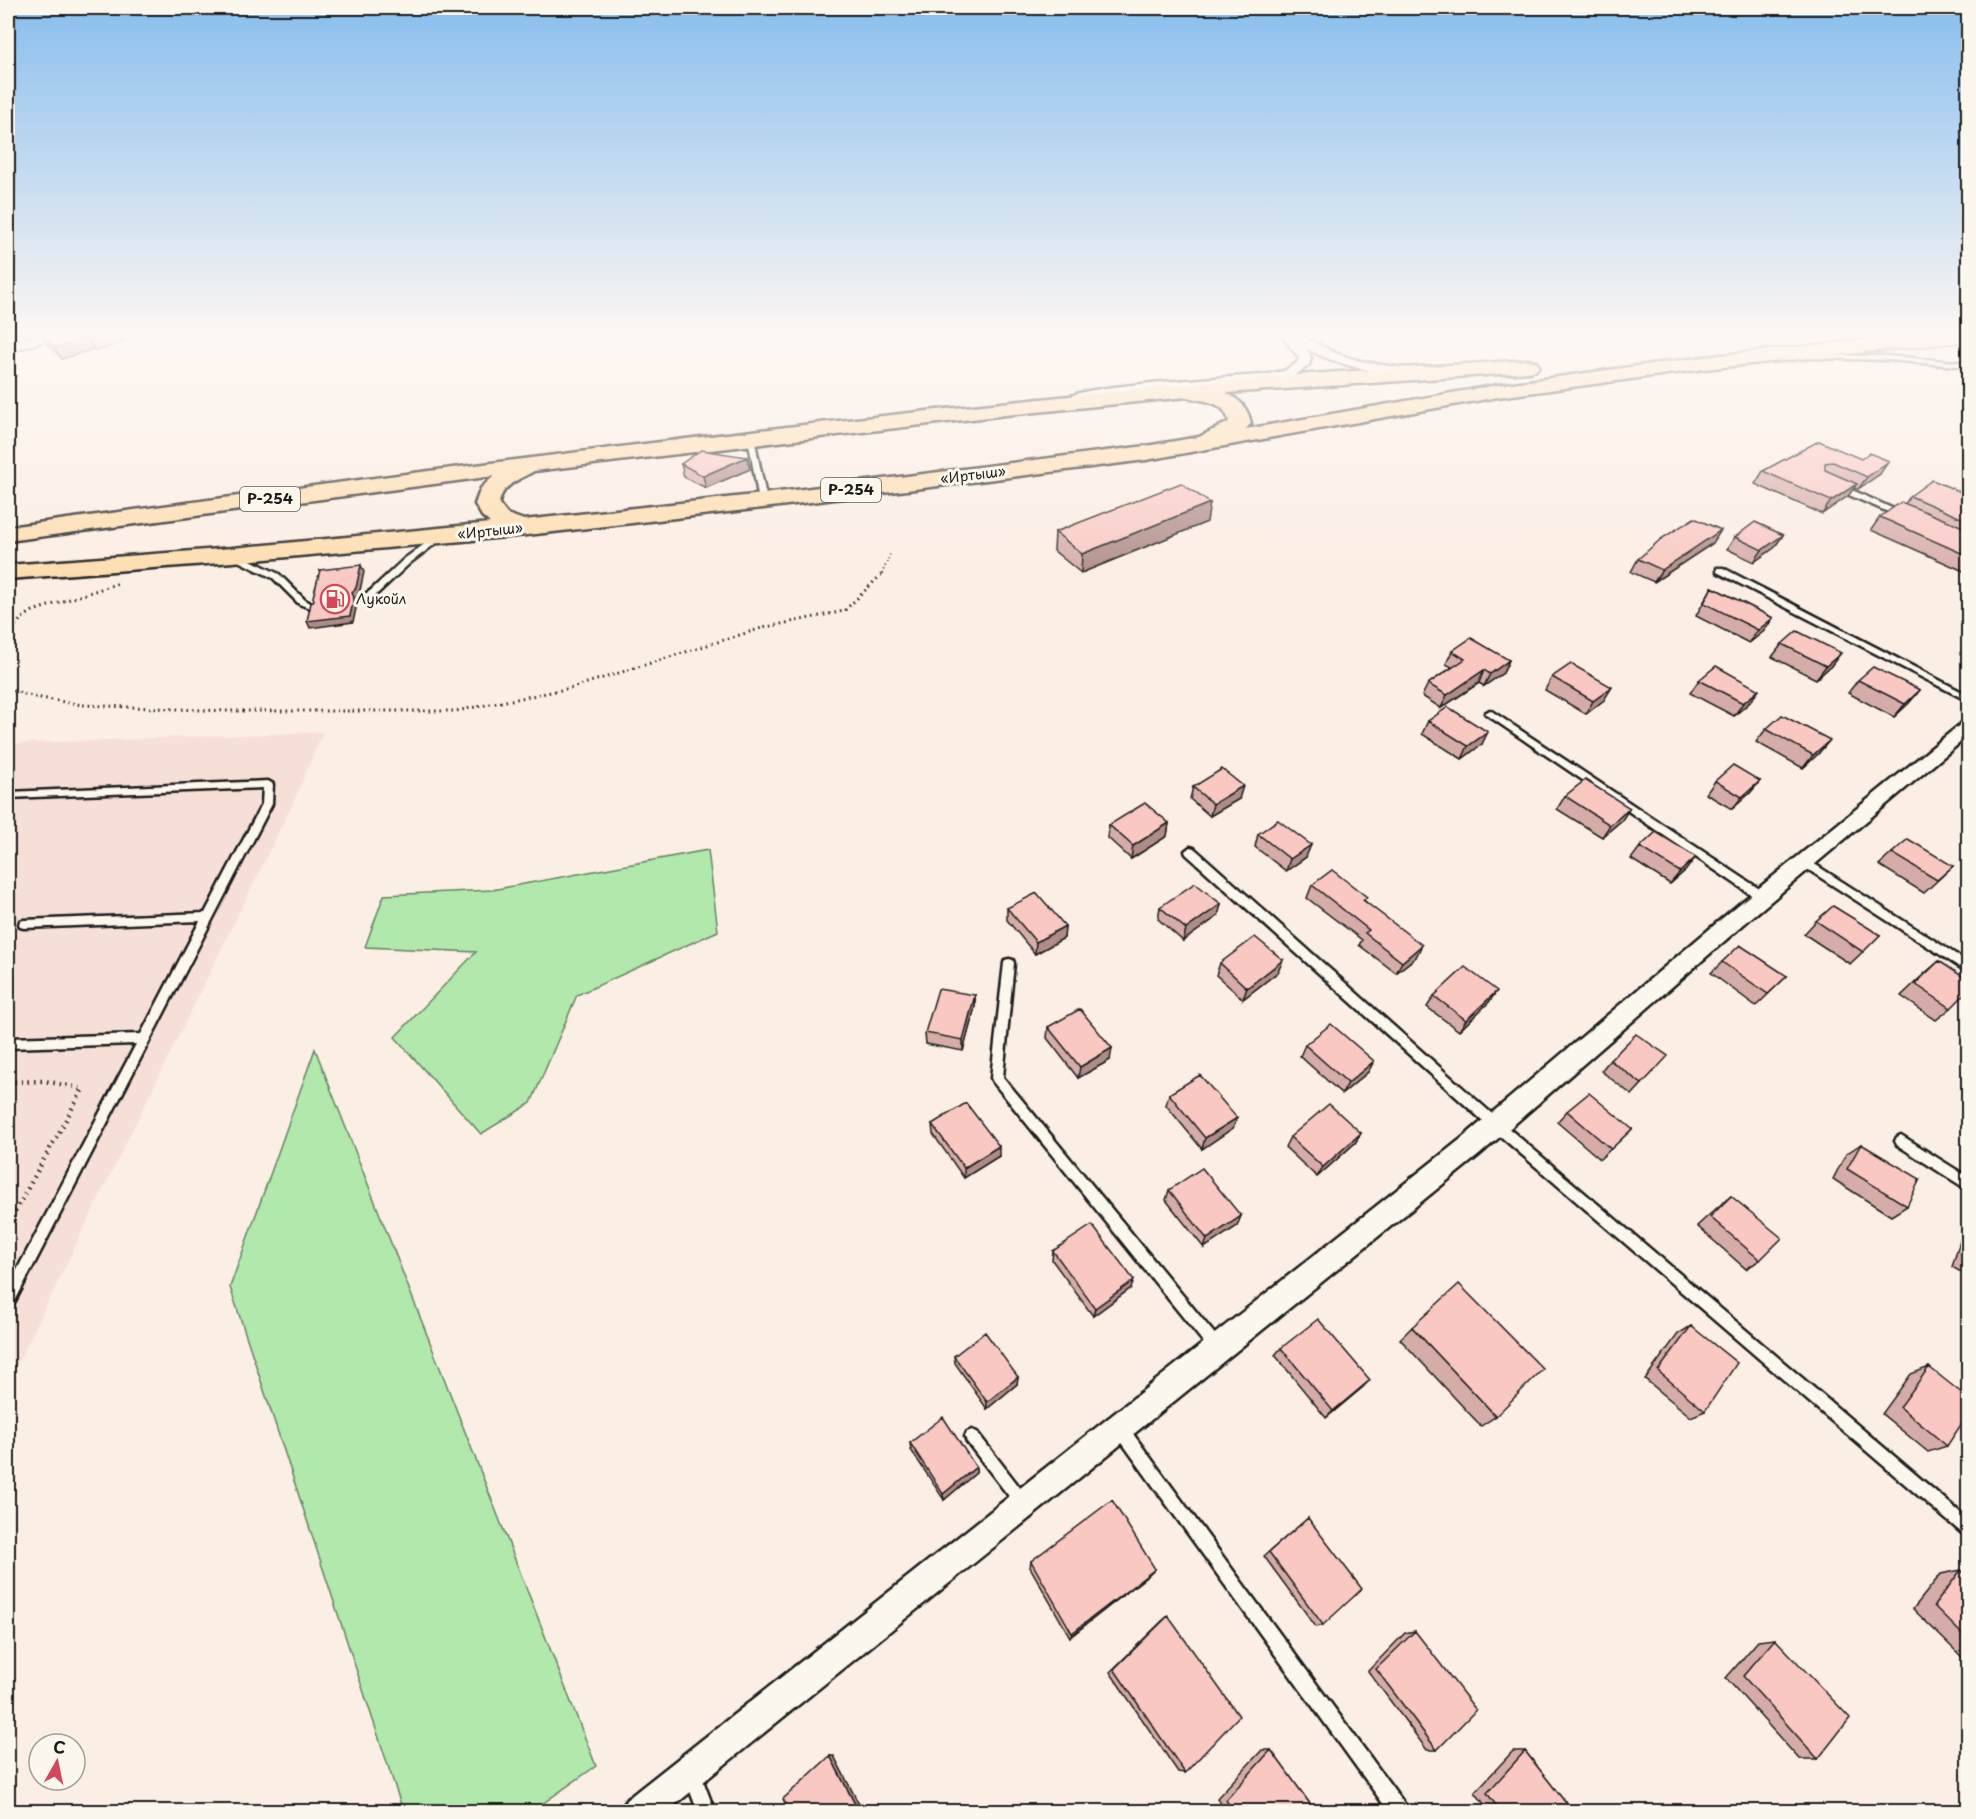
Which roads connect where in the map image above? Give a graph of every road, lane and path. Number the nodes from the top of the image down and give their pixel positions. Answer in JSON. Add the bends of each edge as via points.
{"nodes":[{"id":1,"x":928,"y":418,"type":"edge"},
{"id":2,"x":1240,"y":418,"type":"edge"},
{"id":3,"x":1345,"y":418,"type":"edge"},
{"id":4,"x":751,"y":438,"type":"junction"},
{"id":5,"x":1174,"y":448,"type":"junction"},
{"id":6,"x":532,"y":463,"type":"junction"},
{"id":7,"x":1832,"y":484,"type":"edge"},
{"id":8,"x":763,"y":501,"type":"junction"},
{"id":9,"x":1916,"y":520,"type":"edge"},
{"id":10,"x":527,"y":528,"type":"junction"},
{"id":11,"x":8,"y":534,"type":"edge"},
{"id":12,"x":440,"y":536,"type":"junction"},
{"id":13,"x":891,"y":552,"type":"dead end"},
{"id":14,"x":233,"y":555,"type":"junction"},
{"id":15,"x":152,"y":562,"type":"junction"},
{"id":16,"x":1720,"y":570,"type":"dead end"},
{"id":17,"x":8,"y":572,"type":"edge"},
{"id":18,"x":361,"y":600,"type":"dead end"},
{"id":19,"x":312,"y":606,"type":"edge"},
{"id":20,"x":8,"y":634,"type":"edge"},
{"id":21,"x":8,"y":689,"type":"edge"},
{"id":22,"x":1968,"y":699,"type":"edge"},
{"id":23,"x":1490,"y":713,"type":"dead end"},
{"id":24,"x":1968,"y":728,"type":"edge"},
{"id":25,"x":8,"y":795,"type":"edge"},
{"id":26,"x":1190,"y":852,"type":"dead end"},
{"id":27,"x":1805,"y":862,"type":"junction"},
{"id":28,"x":1763,"y":897,"type":"junction"},
{"id":29,"x":208,"y":918,"type":"junction"},
{"id":30,"x":24,"y":924,"type":"dead end"},
{"id":31,"x":1009,"y":963,"type":"dead end"},
{"id":32,"x":1968,"y":967,"type":"edge"},
{"id":33,"x":144,"y":1039,"type":"junction"},
{"id":34,"x":8,"y":1043,"type":"edge"},
{"id":35,"x":8,"y":1082,"type":"edge"},
{"id":36,"x":1496,"y":1125,"type":"junction"},
{"id":37,"x":1900,"y":1141,"type":"dead end"},
{"id":38,"x":1968,"y":1184,"type":"edge"},
{"id":39,"x":8,"y":1224,"type":"edge"},
{"id":40,"x":8,"y":1300,"type":"edge"},
{"id":41,"x":1218,"y":1349,"type":"junction"},
{"id":42,"x":1120,"y":1428,"type":"junction"},
{"id":43,"x":972,"y":1437,"type":"dead end"},
{"id":44,"x":1024,"y":1504,"type":"junction"},
{"id":45,"x":1968,"y":1529,"type":"edge"},
{"id":46,"x":691,"y":1770,"type":"junction"},
{"id":47,"x":638,"y":1812,"type":"edge"},
{"id":48,"x":707,"y":1812,"type":"edge"},
{"id":49,"x":1400,"y":1812,"type":"edge"}],
"edges":[{"from":1,"to":4,"type":"highway","number":"Р-254"},
{"from":2,"to":5,"type":"highway","via":[[1233,430],[1220,437]]},
{"from":3,"to":5,"type":"highway","name":"«Иртыш»","number":"Р-254"},
{"from":4,"to":6,"type":"highway","number":"Р-254"},
{"from":4,"to":8,"type":"lane"},
{"from":5,"to":8,"type":"highway","name":"«Иртыш»","number":"Р-254"},
{"from":6,"to":10,"type":"highway","via":[[497,483],[489,493],[488,503],[491,512],[501,520]]},
{"from":6,"to":11,"type":"highway","number":"Р-254"},
{"from":7,"to":9,"type":"lane"},
{"from":8,"to":10,"type":"highway","name":"«Иртыш»","number":"Р-254"},
{"from":10,"to":12,"type":"highway","name":"«Иртыш»","number":"Р-254"},
{"from":12,"to":14,"type":"highway","name":"«Иртыш»","number":"Р-254"},
{"from":12,"to":18,"type":"lane"},
{"from":13,"to":21,"type":"path","via":[[883,573],[844,611],[762,628],[571,688],[456,711],[226,711],[82,705]]},
{"from":14,"to":15,"type":"highway","name":"«Иртыш»","number":"Р-254"},
{"from":14,"to":19,"type":"lane","via":[[276,576],[302,602]]},
{"from":15,"to":17,"type":"highway","name":"«Иртыш»","number":"Р-254"},
{"from":15,"to":20,"type":"path","via":[[137,574],[101,591],[59,601],[25,615]]},
{"from":16,"to":22,"type":"lane"},
{"from":23,"to":28,"type":"lane"},
{"from":24,"to":27,"type":"street"},
{"from":25,"to":29,"type":"lane","via":[[268,784],[267,804]]},
{"from":26,"to":36,"type":"lane"},
{"from":27,"to":28,"type":"street"},
{"from":27,"to":32,"type":"lane"},
{"from":28,"to":36,"type":"street"},
{"from":29,"to":30,"type":"lane"},
{"from":29,"to":33,"type":"lane"},
{"from":31,"to":41,"type":"lane","via":[[997,1078]]},
{"from":33,"to":34,"type":"lane"},
{"from":33,"to":40,"type":"lane"},
{"from":35,"to":39,"type":"path","via":[[45,1081],[83,1089]]},
{"from":36,"to":41,"type":"street"},
{"from":36,"to":45,"type":"lane"},
{"from":37,"to":38,"type":"lane"},
{"from":41,"to":42,"type":"street"},
{"from":42,"to":44,"type":"street"},
{"from":42,"to":49,"type":"lane"},
{"from":43,"to":44,"type":"lane"},
{"from":44,"to":46,"type":"street"},
{"from":46,"to":47,"type":"street"},
{"from":46,"to":48,"type":"lane"}]}
